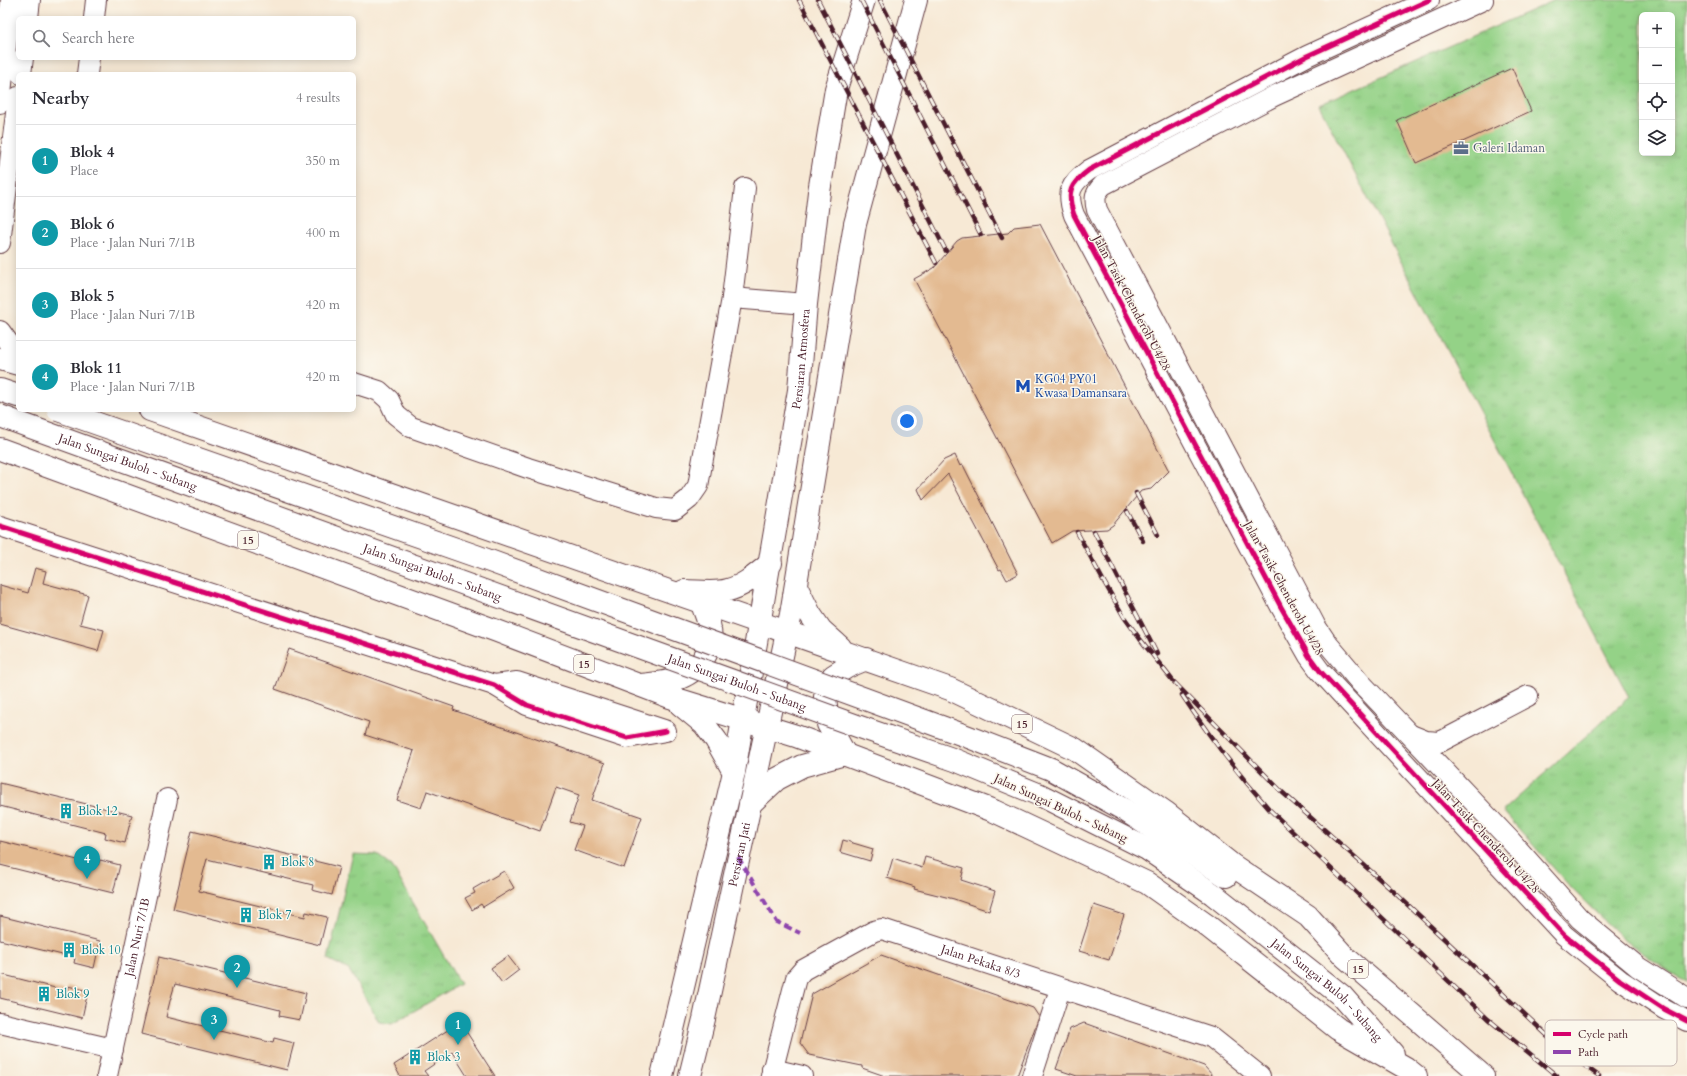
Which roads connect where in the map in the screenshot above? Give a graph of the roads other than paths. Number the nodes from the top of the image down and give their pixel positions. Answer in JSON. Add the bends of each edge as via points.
{"nodes":[{"id":1,"x":11,"y":0,"type":"edge"},
{"id":2,"x":30,"y":0,"type":"edge"},
{"id":3,"x":96,"y":0,"type":"edge"},
{"id":4,"x":864,"y":0,"type":"edge"},
{"id":5,"x":916,"y":0,"type":"edge"},
{"id":6,"x":1429,"y":0,"type":"edge"},
{"id":7,"x":1484,"y":0,"type":"edge"},
{"id":8,"x":28,"y":16,"type":"edge"},
{"id":9,"x":94,"y":16,"type":"edge"},
{"id":10,"x":1307,"y":56,"type":"junction"},
{"id":11,"x":23,"y":60,"type":"edge"},
{"id":12,"x":89,"y":60,"type":"edge"},
{"id":13,"x":21,"y":72,"type":"edge"},
{"id":14,"x":87,"y":72,"type":"edge"},
{"id":15,"x":1318,"y":76,"type":"junction"},
{"id":16,"x":0,"y":103,"type":"edge"},
{"id":17,"x":16,"y":113,"type":"edge"},
{"id":18,"x":745,"y":188,"type":"dead end"},
{"id":19,"x":1070,"y":189,"type":"junction"},
{"id":20,"x":1096,"y":195,"type":"junction"},
{"id":21,"x":0,"y":243,"type":"edge"},
{"id":22,"x":732,"y":298,"type":"junction"},
{"id":23,"x":806,"y":304,"type":"junction"},
{"id":24,"x":0,"y":331,"type":"edge"},
{"id":25,"x":16,"y":353,"type":"edge"},
{"id":26,"x":0,"y":359,"type":"edge"},
{"id":27,"x":16,"y":363,"type":"edge"},
{"id":28,"x":356,"y":384,"type":"edge"},
{"id":29,"x":0,"y":390,"type":"edge"},
{"id":30,"x":16,"y":395,"type":"edge"},
{"id":31,"x":64,"y":412,"type":"edge"},
{"id":32,"x":156,"y":412,"type":"edge"},
{"id":33,"x":0,"y":416,"type":"edge"},
{"id":34,"x":0,"y":449,"type":"edge"},
{"id":35,"x":0,"y":526,"type":"edge"},
{"id":36,"x":770,"y":563,"type":"junction"},
{"id":37,"x":796,"y":586,"type":"junction"},
{"id":38,"x":663,"y":590,"type":"junction"},
{"id":39,"x":702,"y":603,"type":"junction"},
{"id":40,"x":760,"y":624,"type":"junction"},
{"id":41,"x":787,"y":632,"type":"junction"},
{"id":42,"x":845,"y":652,"type":"junction"},
{"id":43,"x":866,"y":659,"type":"junction"},
{"id":44,"x":494,"y":685,"type":"junction"},
{"id":45,"x":639,"y":686,"type":"junction"},
{"id":46,"x":1528,"y":696,"type":"dead end"},
{"id":47,"x":670,"y":697,"type":"junction"},
{"id":48,"x":744,"y":720,"type":"junction"},
{"id":49,"x":766,"y":727,"type":"junction"},
{"id":50,"x":1409,"y":734,"type":"junction"},
{"id":51,"x":1440,"y":742,"type":"junction"},
{"id":52,"x":845,"y":754,"type":"junction"},
{"id":53,"x":1443,"y":770,"type":"junction"},
{"id":54,"x":734,"y":772,"type":"junction"},
{"id":55,"x":167,"y":799,"type":"dead end"},
{"id":56,"x":750,"y":804,"type":"junction"},
{"id":57,"x":1345,"y":957,"type":"junction"},
{"id":58,"x":1060,"y":989,"type":"junction"},
{"id":59,"x":1687,"y":998,"type":"edge"},
{"id":60,"x":1687,"y":1021,"type":"edge"},
{"id":61,"x":0,"y":1023,"type":"edge"},
{"id":62,"x":113,"y":1049,"type":"junction"},
{"id":63,"x":772,"y":1072,"type":"edge"},
{"id":64,"x":1411,"y":1072,"type":"edge"},
{"id":65,"x":107,"y":1076,"type":"edge"},
{"id":66,"x":662,"y":1076,"type":"edge"},
{"id":67,"x":690,"y":1076,"type":"edge"},
{"id":68,"x":802,"y":1076,"type":"edge"},
{"id":69,"x":1032,"y":1076,"type":"edge"},
{"id":70,"x":1260,"y":1076,"type":"edge"},
{"id":71,"x":1483,"y":1076,"type":"edge"}],
"edges":[{"from":1,"to":16,"type":"street"},
{"from":2,"to":8,"type":"street"},
{"from":3,"to":9,"type":"street"},
{"from":4,"to":23,"type":"main road","name":"Persiaran Atmosfera","via":[[836,89],[819,192]]},
{"from":5,"to":37,"type":"main road","via":[[855,224]]},
{"from":6,"to":10,"type":"street"},
{"from":7,"to":15,"type":"street"},
{"from":10,"to":15,"type":"street"},
{"from":10,"to":19,"type":"street","via":[[1089,170]]},
{"from":11,"to":13,"type":"street"},
{"from":12,"to":14,"type":"street"},
{"from":15,"to":20,"type":"street","via":[[1274,96],[1103,185]]},
{"from":17,"to":21,"type":"street"},
{"from":18,"to":22,"type":"street"},
{"from":19,"to":20,"type":"street"},
{"from":19,"to":60,"type":"street","name":"Jalan Tasik Chenderoh U4/28","via":[[1069,198],[1074,215],[1281,607],[1320,671],[1564,935],[1620,980]]},
{"from":20,"to":50,"type":"street","name":"Jalan Tasik Chenderoh U4/28","via":[[1097,210],[1315,625],[1360,682]]},
{"from":22,"to":23,"type":"street"},
{"from":22,"to":28,"type":"street","via":[[698,486],[689,499],[675,510],[656,508],[528,468],[411,427],[396,415],[389,400],[379,391]]},
{"from":23,"to":36,"type":"main road","name":"Persiaran Atmosfera","via":[[799,390]]},
{"from":24,"to":25,"type":"street"},
{"from":26,"to":27,"type":"main road"},
{"from":29,"to":30,"type":"main road"},
{"from":31,"to":57,"type":"main road","name":"Jalan Sungai Buloh - Subang","bridge":true,"via":[[476,556],[1051,769],[1130,813],[1320,937]]},
{"from":32,"to":38,"type":"main road","name":"Jalan Sungai Buloh - Subang","number":"15"},
{"from":33,"to":64,"type":"main road","name":"Jalan Sungai Buloh - Subang","bridge":true,"via":[[955,760],[1040,795],[1147,849],[1213,894],[1342,996]]},
{"from":34,"to":45,"type":"main road","name":"Jalan Sungai Buloh - Subang","number":"15","via":[[497,631]]},
{"from":35,"to":44,"type":"street"},
{"from":36,"to":38,"type":"main road","via":[[750,580],[728,590]]},
{"from":36,"to":40,"type":"main road","name":"Persiaran Atmosfera"},
{"from":37,"to":41,"type":"main road"},
{"from":37,"to":42,"type":"main road","via":[[821,630]]},
{"from":38,"to":39,"type":"main road","name":"Jalan Sungai Buloh - Subang","number":"15"},
{"from":39,"to":40,"type":"main road","name":"Jalan Sungai Buloh - Subang","number":"15"},
{"from":39,"to":45,"type":"main road","via":[[710,630],[710,648],[701,665],[688,676]]},
{"from":40,"to":41,"type":"main road","name":"Jalan Sungai Buloh - Subang","number":"15"},
{"from":40,"to":48,"type":"main road","name":"Persiaran Atmosfera"},
{"from":41,"to":42,"type":"main road","name":"Jalan Sungai Buloh - Subang","number":"15"},
{"from":41,"to":49,"type":"main road","name":"Persiaran Jati"},
{"from":42,"to":43,"type":"main road","name":"Jalan Sungai Buloh - Subang","number":"15"},
{"from":43,"to":52,"type":"main road","via":[[833,676],[825,697],[828,724]]},
{"from":43,"to":57,"type":"main road","name":"Jalan Sungai Buloh - Subang","number":"15","via":[[950,689],[1075,749],[1232,864],[1308,916]]},
{"from":44,"to":44,"type":"street","via":[[527,705],[627,738],[666,731],[517,682]]},
{"from":45,"to":47,"type":"main road","name":"Jalan Sungai Buloh - Subang","number":"15"},
{"from":46,"to":51,"type":"street"},
{"from":47,"to":48,"type":"main road","name":"Jalan Sungai Buloh - Subang","number":"15"},
{"from":47,"to":54,"type":"main road","name":"Jalan Sungai Buloh - Subang","number":"15","via":[[704,724]]},
{"from":48,"to":49,"type":"main road","name":"Jalan Sungai Buloh - Subang","number":"15"},
{"from":48,"to":54,"type":"main road","name":"Persiaran Jati"},
{"from":49,"to":52,"type":"main road","name":"Jalan Sungai Buloh - Subang","number":"15"},
{"from":49,"to":56,"type":"main road","name":"Persiaran Jati"},
{"from":50,"to":51,"type":"street","via":[[1426,741]]},
{"from":50,"to":53,"type":"street","name":"Jalan Tasik Chenderoh U4/28"},
{"from":51,"to":53,"type":"street","via":[[1439,756]]},
{"from":52,"to":56,"type":"main road","via":[[802,766],[777,780]]},
{"from":52,"to":64,"type":"main road","name":"Jalan Sungai Buloh - Subang","number":"15","via":[[994,811],[1147,883],[1205,924],[1338,1029]]},
{"from":53,"to":59,"type":"street","name":"Jalan Tasik Chenderoh U4/28","via":[[1510,839],[1580,919],[1638,967]]},
{"from":54,"to":66,"type":"main road","name":"Persiaran Jati"},
{"from":55,"to":62,"type":"street","name":"Jalan Nuri 7/1B"},
{"from":56,"to":67,"type":"main road","name":"Persiaran Jati"},
{"from":57,"to":71,"type":"main road","name":"Jalan Sungai Buloh - Subang","number":"15"},
{"from":58,"to":63,"type":"street","name":"Jalan Pekaka 8/3","via":[[882,929],[874,931],[803,970],[796,978]]},
{"from":58,"to":69,"type":"street"},
{"from":58,"to":70,"type":"street","name":"Jalan Pekaka 8/3","via":[[1211,1037]]},
{"from":61,"to":62,"type":"street"},
{"from":62,"to":65,"type":"street","name":"Jalan Nuri 7/1B"},
{"from":63,"to":68,"type":"street"}]}
